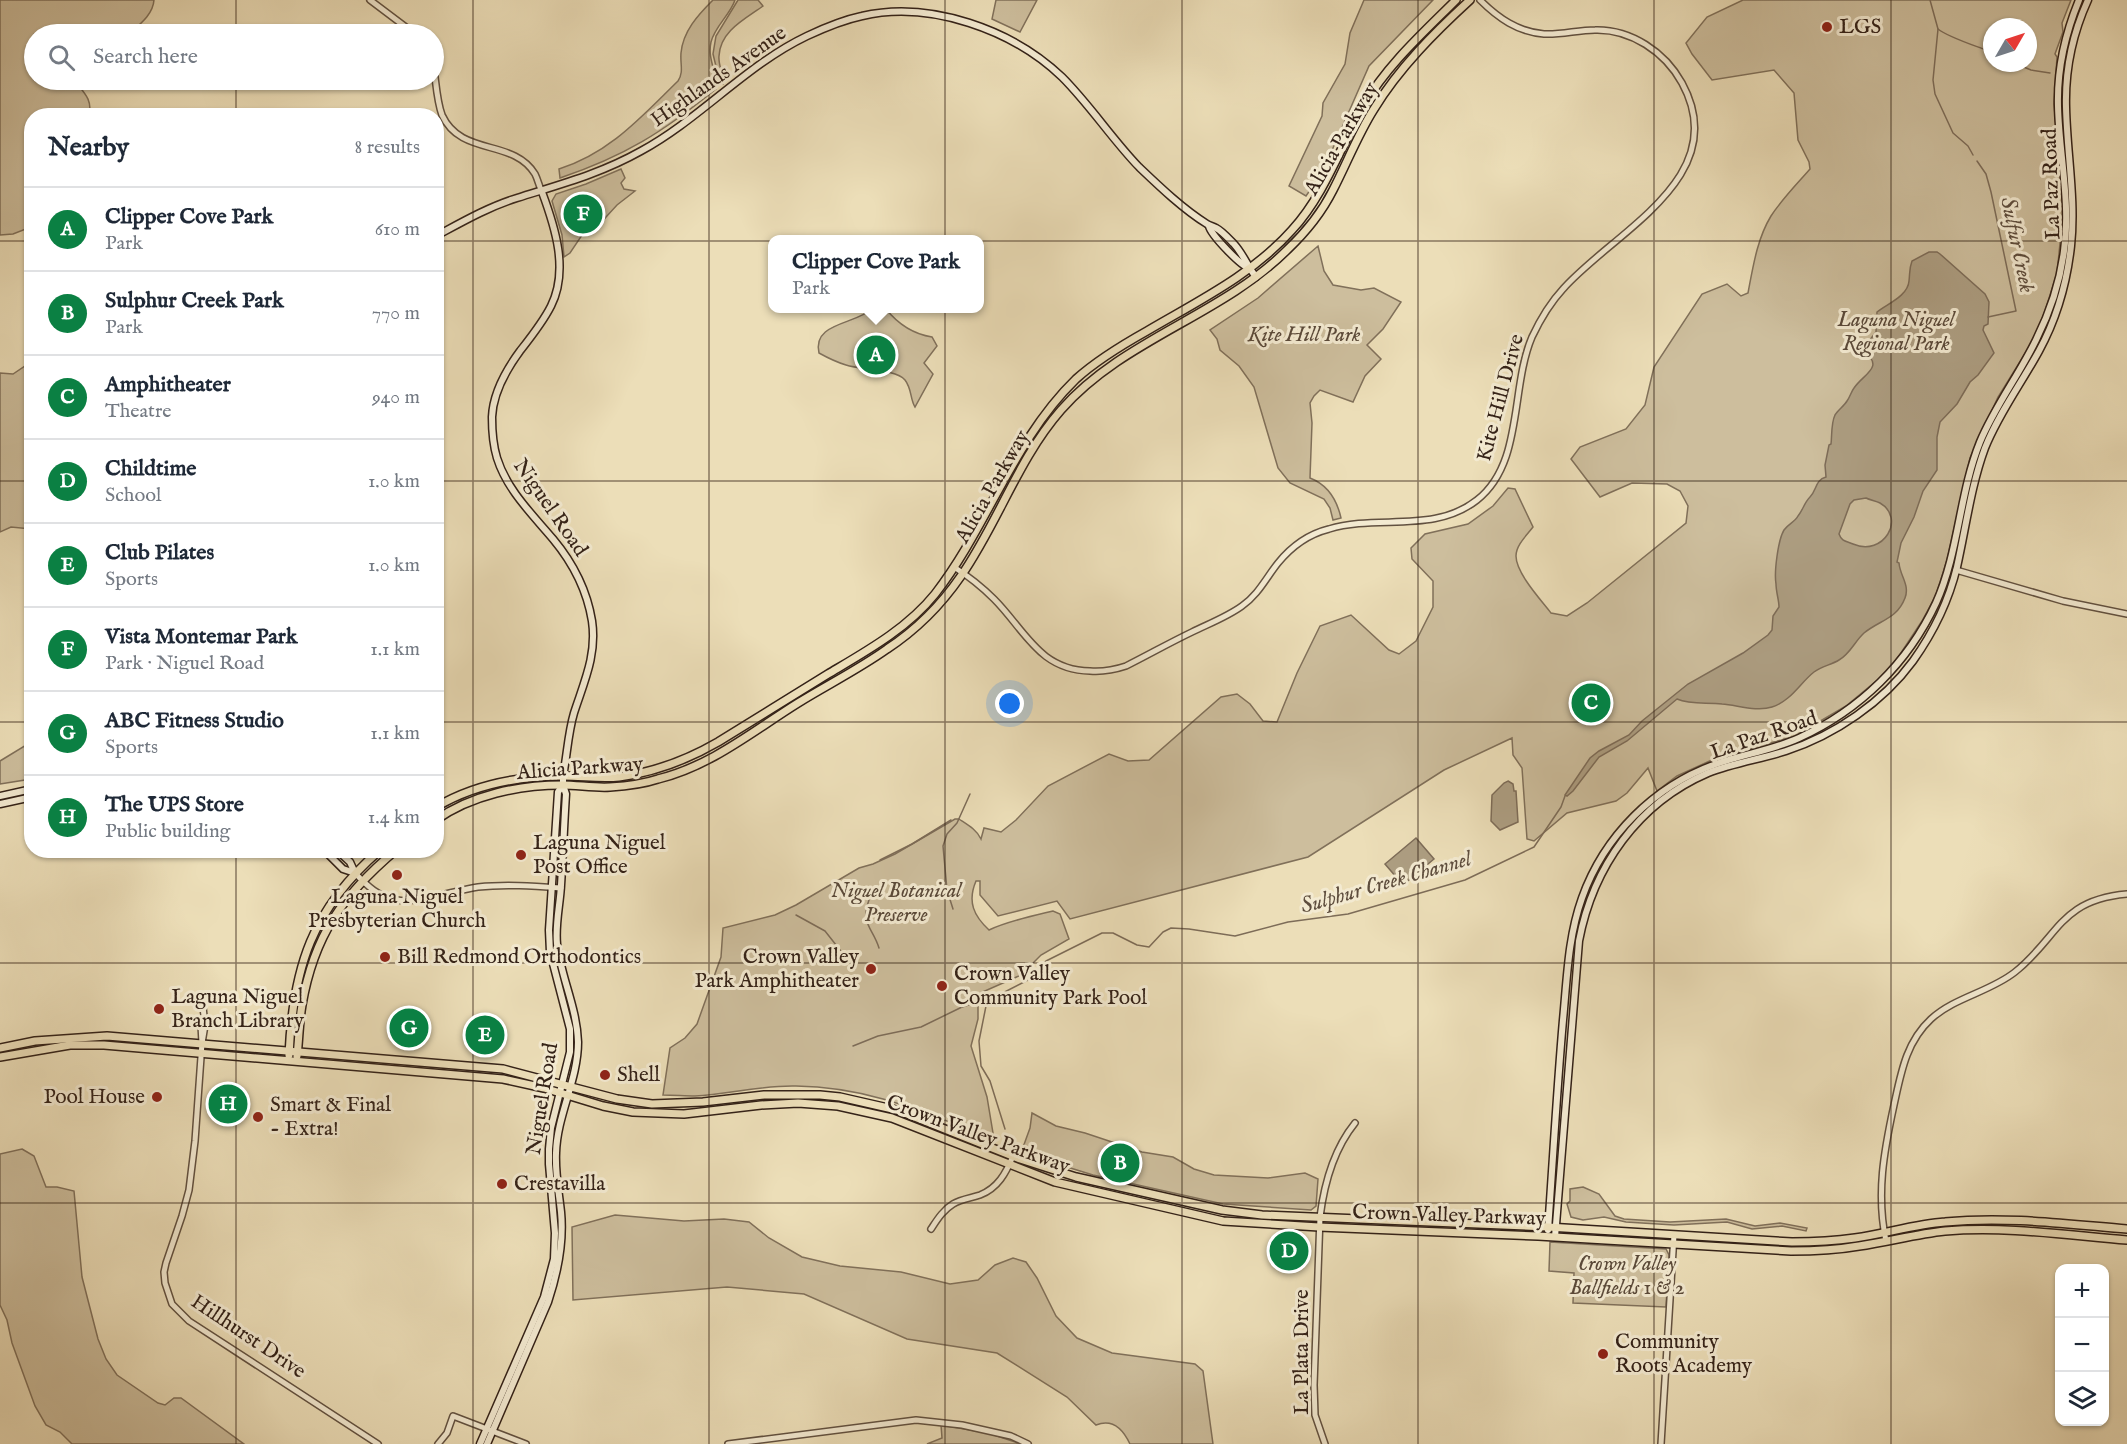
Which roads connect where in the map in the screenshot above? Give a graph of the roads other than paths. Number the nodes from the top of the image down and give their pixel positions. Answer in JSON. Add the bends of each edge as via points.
{"nodes":[{"id":1,"x":370,"y":0,"type":"edge"},
{"id":2,"x":1456,"y":0,"type":"edge"},
{"id":3,"x":1470,"y":0,"type":"edge"},
{"id":4,"x":1480,"y":0,"type":"edge"},
{"id":5,"x":2079,"y":0,"type":"edge"},
{"id":6,"x":2088,"y":0,"type":"edge"},
{"id":7,"x":402,"y":24,"type":"edge"},
{"id":8,"x":437,"y":90,"type":"edge"},
{"id":9,"x":440,"y":108,"type":"edge"},
{"id":10,"x":444,"y":118,"type":"edge"},
{"id":11,"x":542,"y":192,"type":"junction"},
{"id":12,"x":444,"y":232,"type":"edge"},
{"id":13,"x":1249,"y":268,"type":"junction"},
{"id":14,"x":1256,"y":277,"type":"junction"},
{"id":15,"x":2050,"y":309,"type":"junction"},
{"id":16,"x":2039,"y":351,"type":"junction"},
{"id":17,"x":2014,"y":379,"type":"junction"},
{"id":18,"x":1074,"y":395,"type":"junction"},
{"id":19,"x":1059,"y":398,"type":"junction"},
{"id":20,"x":1061,"y":409,"type":"junction"},
{"id":21,"x":1008,"y":494,"type":"junction"},
{"id":22,"x":995,"y":495,"type":"junction"},
{"id":23,"x":999,"y":510,"type":"junction"},
{"id":24,"x":1960,"y":518,"type":"junction"},
{"id":25,"x":954,"y":567,"type":"junction"},
{"id":26,"x":1956,"y":570,"type":"junction"},
{"id":27,"x":964,"y":573,"type":"junction"},
{"id":28,"x":1938,"y":599,"type":"junction"},
{"id":29,"x":2127,"y":614,"type":"edge"},
{"id":30,"x":868,"y":661,"type":"junction"},
{"id":31,"x":832,"y":672,"type":"junction"},
{"id":32,"x":802,"y":700,"type":"junction"},
{"id":33,"x":563,"y":776,"type":"junction"},
{"id":34,"x":563,"y":785,"type":"junction"},
{"id":35,"x":24,"y":791,"type":"edge"},
{"id":36,"x":0,"y":796,"type":"edge"},
{"id":37,"x":24,"y":800,"type":"edge"},
{"id":38,"x":444,"y":803,"type":"edge"},
{"id":39,"x":0,"y":804,"type":"edge"},
{"id":40,"x":446,"y":813,"type":"edge"},
{"id":41,"x":1613,"y":839,"type":"junction"},
{"id":42,"x":1617,"y":847,"type":"junction"},
{"id":43,"x":332,"y":858,"type":"edge"},
{"id":44,"x":346,"y":858,"type":"edge"},
{"id":45,"x":371,"y":858,"type":"edge"},
{"id":46,"x":387,"y":858,"type":"edge"},
{"id":47,"x":355,"y":873,"type":"junction"},
{"id":48,"x":362,"y":881,"type":"junction"},
{"id":49,"x":552,"y":887,"type":"junction"},
{"id":50,"x":561,"y":888,"type":"junction"},
{"id":51,"x":2127,"y":894,"type":"edge"},
{"id":52,"x":303,"y":959,"type":"junction"},
{"id":53,"x":559,"y":959,"type":"junction"},
{"id":54,"x":312,"y":962,"type":"junction"},
{"id":55,"x":556,"y":977,"type":"junction"},
{"id":56,"x":566,"y":987,"type":"junction"},
{"id":57,"x":203,"y":1007,"type":"dead end"},
{"id":58,"x":35,"y":1041,"type":"junction"},
{"id":59,"x":202,"y":1043,"type":"junction"},
{"id":60,"x":70,"y":1045,"type":"junction"},
{"id":61,"x":293,"y":1051,"type":"junction"},
{"id":62,"x":1,"y":1054,"type":"edge"},
{"id":63,"x":201,"y":1054,"type":"junction"},
{"id":64,"x":292,"y":1060,"type":"junction"},
{"id":65,"x":436,"y":1064,"type":"junction"},
{"id":66,"x":436,"y":1073,"type":"junction"},
{"id":67,"x":563,"y":1084,"type":"junction"},
{"id":68,"x":571,"y":1087,"type":"junction"},
{"id":69,"x":561,"y":1093,"type":"junction"},
{"id":70,"x":569,"y":1095,"type":"junction"},
{"id":71,"x":1355,"y":1123,"type":"dead end"},
{"id":72,"x":1013,"y":1156,"type":"junction"},
{"id":73,"x":1009,"y":1166,"type":"junction"},
{"id":74,"x":555,"y":1194,"type":"junction"},
{"id":75,"x":1320,"y":1217,"type":"junction"},
{"id":76,"x":1319,"y":1227,"type":"junction"},
{"id":77,"x":1552,"y":1227,"type":"junction"},
{"id":78,"x":931,"y":1229,"type":"dead end"},
{"id":79,"x":2127,"y":1229,"type":"edge"},
{"id":80,"x":1884,"y":1232,"type":"junction"},
{"id":81,"x":1674,"y":1235,"type":"junction"},
{"id":82,"x":1551,"y":1236,"type":"junction"},
{"id":83,"x":2127,"y":1240,"type":"edge"},
{"id":84,"x":1886,"y":1241,"type":"junction"},
{"id":85,"x":1674,"y":1244,"type":"junction"},
{"id":86,"x":489,"y":1430,"type":"junction"},
{"id":87,"x":378,"y":1444,"type":"edge"},
{"id":88,"x":438,"y":1444,"type":"edge"},
{"id":89,"x":480,"y":1444,"type":"edge"},
{"id":90,"x":487,"y":1444,"type":"edge"},
{"id":91,"x":526,"y":1444,"type":"edge"},
{"id":92,"x":728,"y":1444,"type":"edge"},
{"id":93,"x":1028,"y":1444,"type":"edge"},
{"id":94,"x":1324,"y":1444,"type":"edge"},
{"id":95,"x":1661,"y":1444,"type":"edge"}],
"edges":[{"from":1,"to":7,"type":"street"},
{"from":2,"to":13,"type":"main road","name":"Alicia Parkway","via":[[1386,73],[1364,104],[1322,188],[1294,228]]},
{"from":3,"to":14,"type":"main road","name":"Alicia Parkway","via":[[1440,27],[1394,80],[1373,109],[1332,194],[1302,235]]},
{"from":4,"to":27,"type":"street","name":"Kite Hill Drive","via":[[1504,21],[1531,32],[1608,30],[1649,46],[1681,81],[1690,101],[1694,126],[1687,165],[1664,199],[1564,288],[1533,334],[1524,357],[1506,460],[1488,489],[1467,507],[1436,520],[1340,526],[1315,534],[1287,553],[1244,606],[1113,670],[1073,670],[1045,657]]},
{"from":5,"to":15,"type":"main road","name":"La Paz Road","via":[[2062,56],[2058,108],[2066,236]]},
{"from":6,"to":16,"type":"main road","name":"La Paz Road","via":[[2074,38],[2066,89],[2073,198],[2071,246],[2062,293]]},
{"from":8,"to":9,"type":"street","name":"Niguel Road"},
{"from":10,"to":11,"type":"street","name":"Niguel Road","via":[[466,141],[519,159],[535,174]]},
{"from":11,"to":12,"type":"main road","name":"Highlands Avenue","via":[[490,208]]},
{"from":11,"to":13,"type":"main road","name":"Highlands Avenue","via":[[642,151],[786,47],[808,36],[862,16],[938,16],[974,24],[1005,37],[1042,60],[1070,86],[1138,166],[1169,195],[1217,228],[1233,243]]},
{"from":11,"to":33,"type":"main road","name":"Niguel Road","via":[[560,259],[559,280],[551,306],[500,384],[492,428],[496,456],[504,474],[570,563],[590,613],[591,663],[571,724]]},
{"from":13,"to":14,"type":"main road","name":"Highlands Avenue"},
{"from":13,"to":19,"type":"main road","name":"Alicia Parkway","via":[[1100,359]]},
{"from":14,"to":18,"type":"main road","name":"Alicia Parkway","via":[[1107,367]]},
{"from":15,"to":16,"type":"main road"},
{"from":15,"to":17,"type":"main road","name":"La Paz Road"},
{"from":16,"to":17,"type":"main road"},
{"from":16,"to":26,"type":"main road","name":"La Paz Road","via":[[2002,410],[1986,447]]},
{"from":17,"to":24,"type":"main road","name":"La Paz Road","via":[[1980,442]]},
{"from":18,"to":19,"type":"main road","via":[[1070,392]]},
{"from":18,"to":20,"type":"main road","name":"Alicia Parkway"},
{"from":19,"to":20,"type":"main road"},
{"from":19,"to":22,"type":"main road","name":"Alicia Parkway","via":[[1027,438]]},
{"from":20,"to":21,"type":"main road","name":"Alicia Parkway"},
{"from":21,"to":22,"type":"main road","via":[[1003,491]]},
{"from":21,"to":23,"type":"main road","name":"Alicia Parkway"},
{"from":22,"to":23,"type":"main road"},
{"from":22,"to":25,"type":"main road","name":"Alicia Parkway"},
{"from":23,"to":27,"type":"main road","name":"Alicia Parkway"},
{"from":24,"to":26,"type":"main road"},
{"from":24,"to":28,"type":"main road","name":"La Paz Road"},
{"from":25,"to":27,"type":"street","name":"Kite Hill Drive"},
{"from":25,"to":31,"type":"main road","name":"Alicia Parkway","via":[[915,615],[868,651]]},
{"from":26,"to":28,"type":"main road"},
{"from":26,"to":29,"type":"street","via":[[2063,601]]},
{"from":26,"to":42,"type":"main road","name":"La Paz Road","via":[[1939,618],[1923,646],[1903,674],[1875,701],[1812,741],[1722,768],[1684,786],[1652,808]]},
{"from":27,"to":30,"type":"main road","name":"Alicia Parkway","via":[[921,622]]},
{"from":28,"to":41,"type":"main road","name":"La Paz Road","via":[[1906,654],[1863,698],[1798,738],[1715,764],[1679,781],[1643,807]]},
{"from":30,"to":31,"type":"main road","via":[[839,673]]},
{"from":30,"to":32,"type":"main road","name":"Alicia Parkway"},
{"from":31,"to":32,"type":"main road"},
{"from":31,"to":33,"type":"main road","name":"Alicia Parkway","via":[[702,751],[672,764],[617,777]]},
{"from":32,"to":34,"type":"main road","name":"Alicia Parkway","via":[[724,751],[684,771],[609,788]]},
{"from":33,"to":34,"type":"main road","name":"Niguel Road"},
{"from":33,"to":38,"type":"main road","name":"Alicia Parkway","via":[[497,782]]},
{"from":34,"to":40,"type":"main road","name":"Alicia Parkway","via":[[500,793]]},
{"from":34,"to":49,"type":"main road","name":"Niguel Road","via":[[558,792]]},
{"from":34,"to":50,"type":"main road","name":"Niguel Road","via":[[566,794]]},
{"from":35,"to":36,"type":"main road"},
{"from":37,"to":39,"type":"main road"},
{"from":41,"to":42,"type":"main road"},
{"from":41,"to":77,"type":"main road","name":"La Paz Road","via":[[1582,897],[1570,943],[1559,1057]]},
{"from":42,"to":77,"type":"main road","name":"La Paz Road","via":[[1588,902],[1579,941]]},
{"from":43,"to":47,"type":"main road","via":[[343,869]]},
{"from":44,"to":47,"type":"main road"},
{"from":45,"to":47,"type":"main road"},
{"from":46,"to":48,"type":"main road"},
{"from":47,"to":48,"type":"street"},
{"from":47,"to":52,"type":"main road","via":[[320,920]]},
{"from":48,"to":49,"type":"street","via":[[384,897],[404,902],[481,887]]},
{"from":48,"to":54,"type":"main road","via":[[338,910]]},
{"from":49,"to":50,"type":"street"},
{"from":49,"to":55,"type":"main road","name":"Niguel Road","via":[[549,930]]},
{"from":50,"to":53,"type":"main road","name":"Niguel Road","via":[[556,922]]},
{"from":51,"to":80,"type":"street","via":[[2105,897],[2071,913],[2015,972],[1939,1013],[1922,1030],[1905,1059],[1884,1151]]},
{"from":52,"to":54,"type":"main road"},
{"from":52,"to":61,"type":"main road","via":[[294,1002]]},
{"from":53,"to":55,"type":"main road"},
{"from":53,"to":56,"type":"main road","name":"Niguel Road"},
{"from":54,"to":61,"type":"main road"},
{"from":55,"to":56,"type":"main road"},
{"from":55,"to":67,"type":"main road","name":"Niguel Road","via":[[570,1029]]},
{"from":56,"to":68,"type":"main road","name":"Niguel Road","via":[[577,1031]]},
{"from":57,"to":59,"type":"street","name":"Hillhurst Drive"},
{"from":58,"to":59,"type":"main road","name":"Crown Valley Parkway","via":[[106,1036]]},
{"from":58,"to":60,"type":"main road"},
{"from":58,"to":62,"type":"main road"},
{"from":59,"to":61,"type":"main road","name":"Crown Valley Parkway"},
{"from":59,"to":63,"type":"street","name":"Hillhurst Drive"},
{"from":60,"to":62,"type":"main road","name":"Crown Valley Parkway"},
{"from":60,"to":63,"type":"main road","name":"Crown Valley Parkway"},
{"from":61,"to":64,"type":"main road"},
{"from":61,"to":65,"type":"main road","name":"Crown Valley Parkway"},
{"from":63,"to":64,"type":"main road","name":"Crown Valley Parkway"},
{"from":63,"to":87,"type":"street","name":"Hillhurst Drive","via":[[189,1190],[164,1272],[172,1304],[189,1321]]},
{"from":64,"to":66,"type":"main road","name":"Crown Valley Parkway"},
{"from":65,"to":66,"type":"main road"},
{"from":65,"to":67,"type":"main road","name":"Crown Valley Parkway","via":[[503,1069]]},
{"from":66,"to":69,"type":"main road","name":"Crown Valley Parkway","via":[[514,1081]]},
{"from":67,"to":68,"type":"main road","name":"Crown Valley Parkway"},
{"from":67,"to":69,"type":"main road","name":"Niguel Road"},
{"from":68,"to":70,"type":"main road","name":"Niguel Road"},
{"from":68,"to":72,"type":"main road","name":"Crown Valley Parkway","via":[[652,1104],[764,1095],[840,1097],[904,1113]]},
{"from":69,"to":70,"type":"main road","name":"Crown Valley Parkway"},
{"from":69,"to":74,"type":"main road","name":"Niguel Road","via":[[549,1149]]},
{"from":70,"to":73,"type":"main road","name":"Crown Valley Parkway","via":[[603,1106],[647,1113],[684,1114],[787,1104],[838,1106],[892,1118]]},
{"from":70,"to":74,"type":"main road","name":"Niguel Road","via":[[558,1133]]},
{"from":71,"to":75,"type":"street","name":"La Plata Drive","via":[[1323,1191]]},
{"from":72,"to":73,"type":"street"},
{"from":72,"to":75,"type":"main road","name":"Crown Valley Parkway","via":[[1076,1177],[1222,1210]]},
{"from":73,"to":76,"type":"main road","name":"Crown Valley Parkway","via":[[1071,1187],[1214,1219]]},
{"from":73,"to":78,"type":"street","via":[[993,1188],[953,1204]]},
{"from":74,"to":86,"type":"main road","name":"Niguel Road","via":[[554,1258],[544,1297]]},
{"from":75,"to":76,"type":"street","name":"La Plata Drive"},
{"from":75,"to":77,"type":"main road","name":"Crown Valley Parkway"},
{"from":76,"to":82,"type":"main road","name":"Crown Valley Parkway"},
{"from":76,"to":94,"type":"street","name":"La Plata Drive","via":[[1315,1415]]},
{"from":77,"to":81,"type":"main road","name":"Crown Valley Parkway"},
{"from":77,"to":82,"type":"main road","name":"La Paz Road"},
{"from":79,"to":80,"type":"main road","name":"Crown Valley Parkway","via":[[1980,1220]]},
{"from":80,"to":81,"type":"main road","name":"Crown Valley Parkway","via":[[1791,1242]]},
{"from":80,"to":84,"type":"street"},
{"from":81,"to":85,"type":"street"},
{"from":82,"to":85,"type":"main road","name":"Crown Valley Parkway"},
{"from":83,"to":84,"type":"main road","name":"Crown Valley Parkway","via":[[1998,1229],[1941,1231]]},
{"from":84,"to":85,"type":"main road","name":"Crown Valley Parkway","via":[[1823,1251]]},
{"from":85,"to":95,"type":"street"},
{"from":86,"to":88,"type":"street","via":[[453,1416]]},
{"from":86,"to":89,"type":"main road","name":"Niguel Road"},
{"from":86,"to":90,"type":"main road","name":"Niguel Road"},
{"from":86,"to":91,"type":"street"},
{"from":92,"to":93,"type":"street","via":[[916,1420],[962,1425]]}]}
